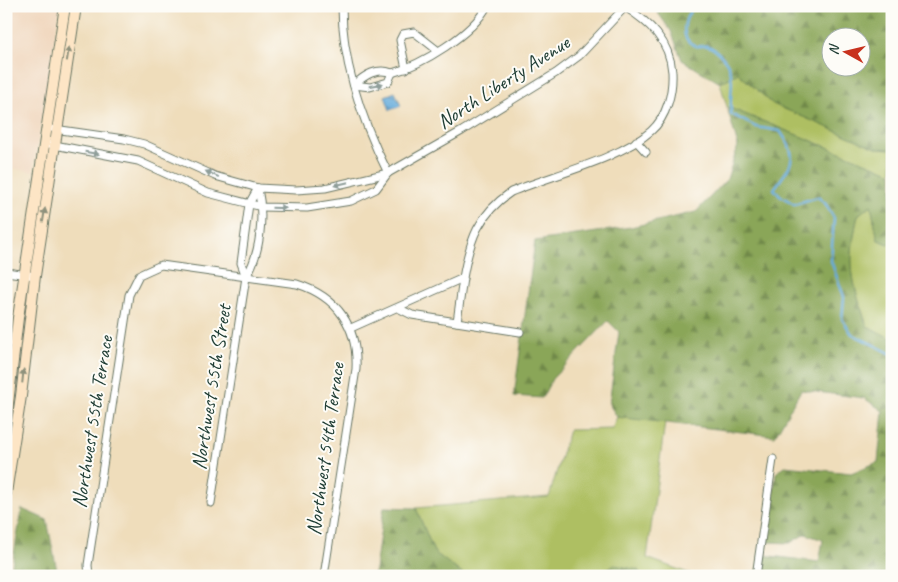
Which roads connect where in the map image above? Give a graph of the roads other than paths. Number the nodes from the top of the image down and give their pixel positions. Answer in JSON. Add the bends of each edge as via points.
{"nodes":[{"id":1,"x":65,"y":6,"type":"edge"},
{"id":2,"x":76,"y":6,"type":"edge"},
{"id":3,"x":342,"y":6,"type":"edge"},
{"id":4,"x":487,"y":6,"type":"edge"},
{"id":5,"x":625,"y":7,"type":"edge"},
{"id":6,"x":437,"y":50,"type":"junction"},
{"id":7,"x":406,"y":69,"type":"junction"},
{"id":8,"x":392,"y":73,"type":"junction"},
{"id":9,"x":354,"y":85,"type":"junction"},
{"id":10,"x":46,"y":128,"type":"junction"},
{"id":11,"x":58,"y":129,"type":"junction"},
{"id":12,"x":636,"y":141,"type":"junction"},
{"id":13,"x":44,"y":143,"type":"junction"},
{"id":14,"x":55,"y":146,"type":"junction"},
{"id":15,"x":646,"y":152,"type":"dead end"},
{"id":16,"x":388,"y":173,"type":"junction"},
{"id":17,"x":258,"y":188,"type":"junction"},
{"id":18,"x":249,"y":204,"type":"junction"},
{"id":19,"x":262,"y":207,"type":"junction"},
{"id":20,"x":244,"y":242,"type":"junction"},
{"id":21,"x":257,"y":243,"type":"junction"},
{"id":22,"x":6,"y":272,"type":"edge"},
{"id":23,"x":29,"y":275,"type":"junction"},
{"id":24,"x":246,"y":277,"type":"junction"},
{"id":25,"x":463,"y":278,"type":"junction"},
{"id":26,"x":398,"y":308,"type":"junction"},
{"id":27,"x":457,"y":322,"type":"junction"},
{"id":28,"x":351,"y":328,"type":"junction"},
{"id":29,"x":520,"y":332,"type":"dead end"},
{"id":30,"x":6,"y":421,"type":"edge"},
{"id":31,"x":773,"y":460,"type":"dead end"},
{"id":32,"x":6,"y":493,"type":"edge"},
{"id":33,"x":211,"y":503,"type":"dead end"},
{"id":34,"x":89,"y":576,"type":"edge"},
{"id":35,"x":324,"y":576,"type":"edge"},
{"id":36,"x":756,"y":576,"type":"edge"}],
"edges":[{"from":1,"to":10,"type":"main road"},
{"from":11,"to":2,"type":"main road","one_way":true},
{"from":3,"to":9,"type":"street"},
{"from":4,"to":6,"type":"street","via":[[470,29]]},
{"from":5,"to":12,"type":"street","via":[[656,31],[672,64],[670,98],[663,115],[652,130]]},
{"from":5,"to":16,"type":"street","name":"North Liberty Avenue","via":[[598,38],[556,73]]},
{"from":6,"to":7,"type":"street"},
{"from":6,"to":7,"type":"street","via":[[414,32],[403,34],[400,40]]},
{"from":7,"to":8,"type":"street"},
{"from":8,"to":9,"type":"street","via":[[384,70],[366,74]]},
{"from":9,"to":8,"type":"street","one_way":true,"via":[[370,87],[388,82]]},
{"from":9,"to":16,"type":"street"},
{"from":10,"to":11,"type":"street","name":"North Liberty Avenue"},
{"from":10,"to":13,"type":"main road"},
{"from":11,"to":14,"type":"main road"},
{"from":17,"to":11,"type":"street","name":"North Liberty Avenue","one_way":true,"via":[[215,176],[144,144]]},
{"from":12,"to":15,"type":"street"},
{"from":12,"to":25,"type":"street","via":[[625,149],[511,192],[496,203],[474,234]]},
{"from":13,"to":14,"type":"street","name":"North Liberty Avenue"},
{"from":13,"to":23,"type":"main road"},
{"from":14,"to":18,"type":"street","name":"North Liberty Avenue","one_way":true,"via":[[138,161],[200,190]]},
{"from":23,"to":14,"type":"main road","one_way":true},
{"from":16,"to":17,"type":"street","name":"North Liberty Avenue","one_way":true,"via":[[325,188]]},
{"from":19,"to":16,"type":"street","name":"North Liberty Avenue","one_way":true,"via":[[307,208],[351,201],[376,189]]},
{"from":17,"to":18,"type":"street","name":"Northwest 55th Street"},
{"from":17,"to":19,"type":"street","name":"Northwest 55th Street"},
{"from":18,"to":19,"type":"street","name":"North Liberty Avenue"},
{"from":18,"to":20,"type":"street","name":"Northwest 55th Street"},
{"from":19,"to":21,"type":"street","name":"Northwest 55th Street"},
{"from":20,"to":21,"type":"street"},
{"from":20,"to":24,"type":"street","name":"Northwest 55th Street","via":[[241,263]]},
{"from":21,"to":24,"type":"street","name":"Northwest 55th Street","via":[[254,264]]},
{"from":22,"to":23,"type":"street"},
{"from":23,"to":30,"type":"main road"},
{"from":32,"to":23,"type":"main road","one_way":true,"via":[[21,396]]},
{"from":24,"to":28,"type":"street","via":[[312,289],[344,315]]},
{"from":24,"to":33,"type":"street","name":"Northwest 55th Street"},
{"from":24,"to":34,"type":"street","name":"Northwest 55th Terrace","via":[[161,265],[139,275],[129,295],[88,565]]},
{"from":25,"to":26,"type":"street"},
{"from":25,"to":27,"type":"street"},
{"from":26,"to":27,"type":"street","via":[[412,316]]},
{"from":26,"to":28,"type":"street"},
{"from":27,"to":29,"type":"street"},
{"from":28,"to":35,"type":"street","name":"Northwest 54th Terrace","via":[[357,355],[356,369]]},
{"from":31,"to":36,"type":"street"}]}
